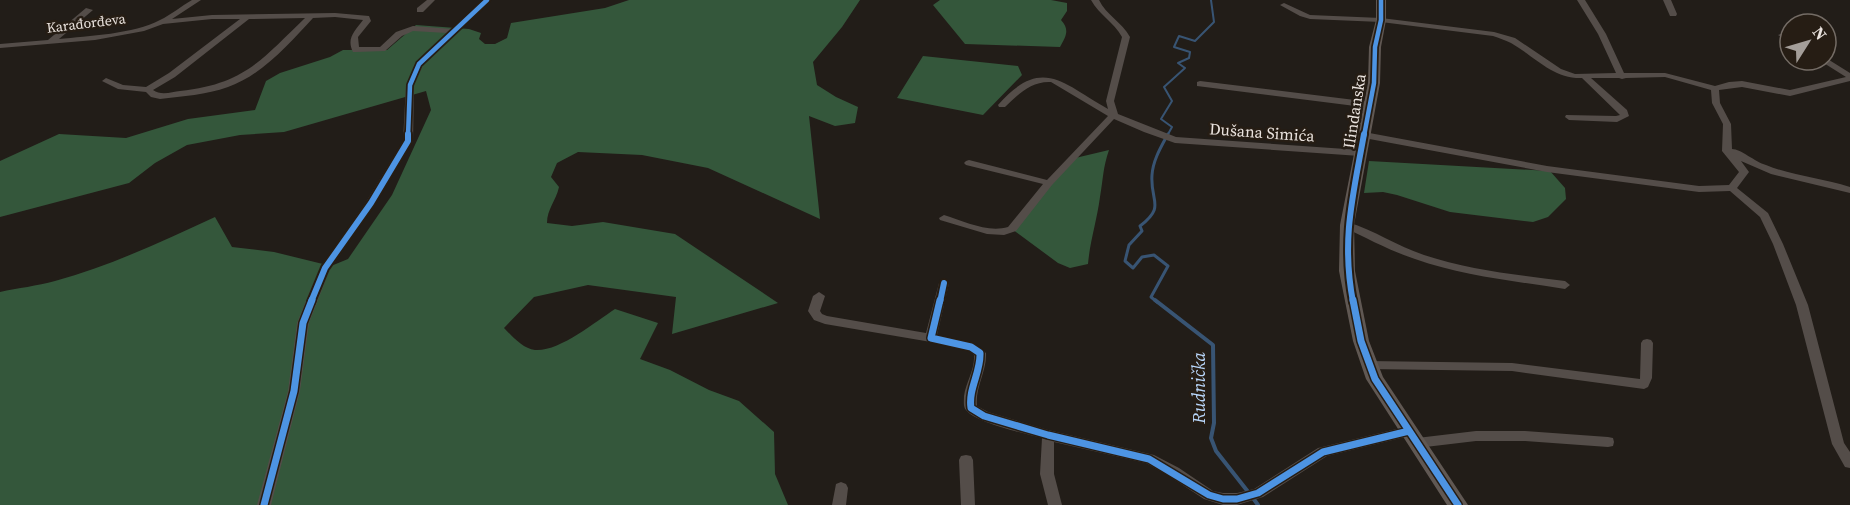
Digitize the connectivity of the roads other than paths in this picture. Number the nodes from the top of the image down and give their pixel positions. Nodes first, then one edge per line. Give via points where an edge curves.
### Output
1 (197, 0) edge
2 (431, 0) edge
3 (487, 0) edge
4 (1095, 0) edge
5 (1381, 0) edge
6 (1581, 0) edge
7 (1667, 0) edge
8 (1284, 4) dead end
9 (89, 10) dead end
10 (420, 10) dead end
11 (1673, 14) dead end
12 (310, 17) junction
13 (246, 18) junction
14 (1381, 20) junction
15 (162, 22) junction
16 (451, 31) junction
17 (49, 43) junction
18 (0, 46) edge
19 (1585, 77) junction
20 (1622, 77) junction
21 (1850, 77) edge
22 (106, 81) dead end
23 (1200, 84) dead end
24 (1715, 89) junction
25 (148, 90) junction
26 (1002, 105) dead end
27 (1371, 105) junction
28 (1114, 114) junction
29 (1569, 117) dead end
30 (1364, 135) junction
31 (1727, 145) junction
32 (1360, 153) junction
33 (969, 163) dead end
34 (1049, 183) junction
35 (1732, 188) junction
36 (1850, 190) edge
37 (944, 219) dead end
38 (1347, 225) junction
39 (944, 283) dead end
40 (1565, 285) dead end
41 (819, 296) dead end
42 (931, 339) junction
43 (1647, 343) dead end
44 (1368, 365) junction
45 (1048, 435) junction
46 (1413, 437) junction
47 (1608, 442) dead end
48 (966, 460) dead end
49 (1850, 463) edge
50 (841, 488) dead end
51 (264, 505) edge
52 (839, 505) edge
53 (968, 505) edge
54 (1055, 505) edge
55 (1458, 505) edge

1 - 15 street
2 - 10 street
3 - 16 street
4 - 28 street via 1098,9 1119,25 1126,36 1110,101
5 - 14 street, Ilindanska
6 - 20 street
7 - 11 street
8 - 14 street via 1310,17
9 - 17 street
12 - 13 street, Karađorđeva
12 - 16 street, Karađorđeva via 366,18 354,37 356,50 382,49 396,34 409,28
12 - 25 street via 267,58 233,82 160,96
13 - 15 street, Karađorđeva
13 - 25 street
14 - 19 street via 1501,36 1558,70
14 - 27 street, Ilindanska
15 - 17 street, Karađorđeva via 95,39
16 - 51 street via 419,64 410,85 408,141 315,291 303,324 294,391
17 - 18 street, Karađorđeva
19 - 20 street
19 - 29 street via 1625,116
20 - 24 street via 1672,76
21 - 24 street via 1790,93 1742,84
22 - 25 street
23 - 27 street
24 - 31 street via 1716,103 1727,124
26 - 28 street, Dušana Simića via 1018,89 1045,79 1059,81
27 - 30 street, Ilindanska
28 - 32 street, Dušana Simića via 1175,140
28 - 34 street
30 - 32 street, Ilindanska
30 - 35 street via 1606,178 1699,189
31 - 35 street via 1727,151 1744,172
31 - 36 street via 1763,168
32 - 38 street, Ilindanska
33 - 34 street
34 - 37 street via 1012,229 1005,232
35 - 49 street via 1764,215 1778,244 1802,305 1838,444
38 - 40 street via 1426,260
38 - 44 street, Ilindanska via 1348,279
39 - 42 street
41 - 42 street via 814,311 825,320
42 - 45 street via 980,352 981,362 969,400 971,408 984,416
43 - 44 street via 1644,384 1512,367
44 - 46 street, Ilindanska
45 - 46 street via 1149,459 1222,500 1258,493 1323,452
45 - 54 street via 1047,474
46 - 47 street via 1525,436
46 - 55 street, Ilindanska
48 - 53 street
50 - 52 street

